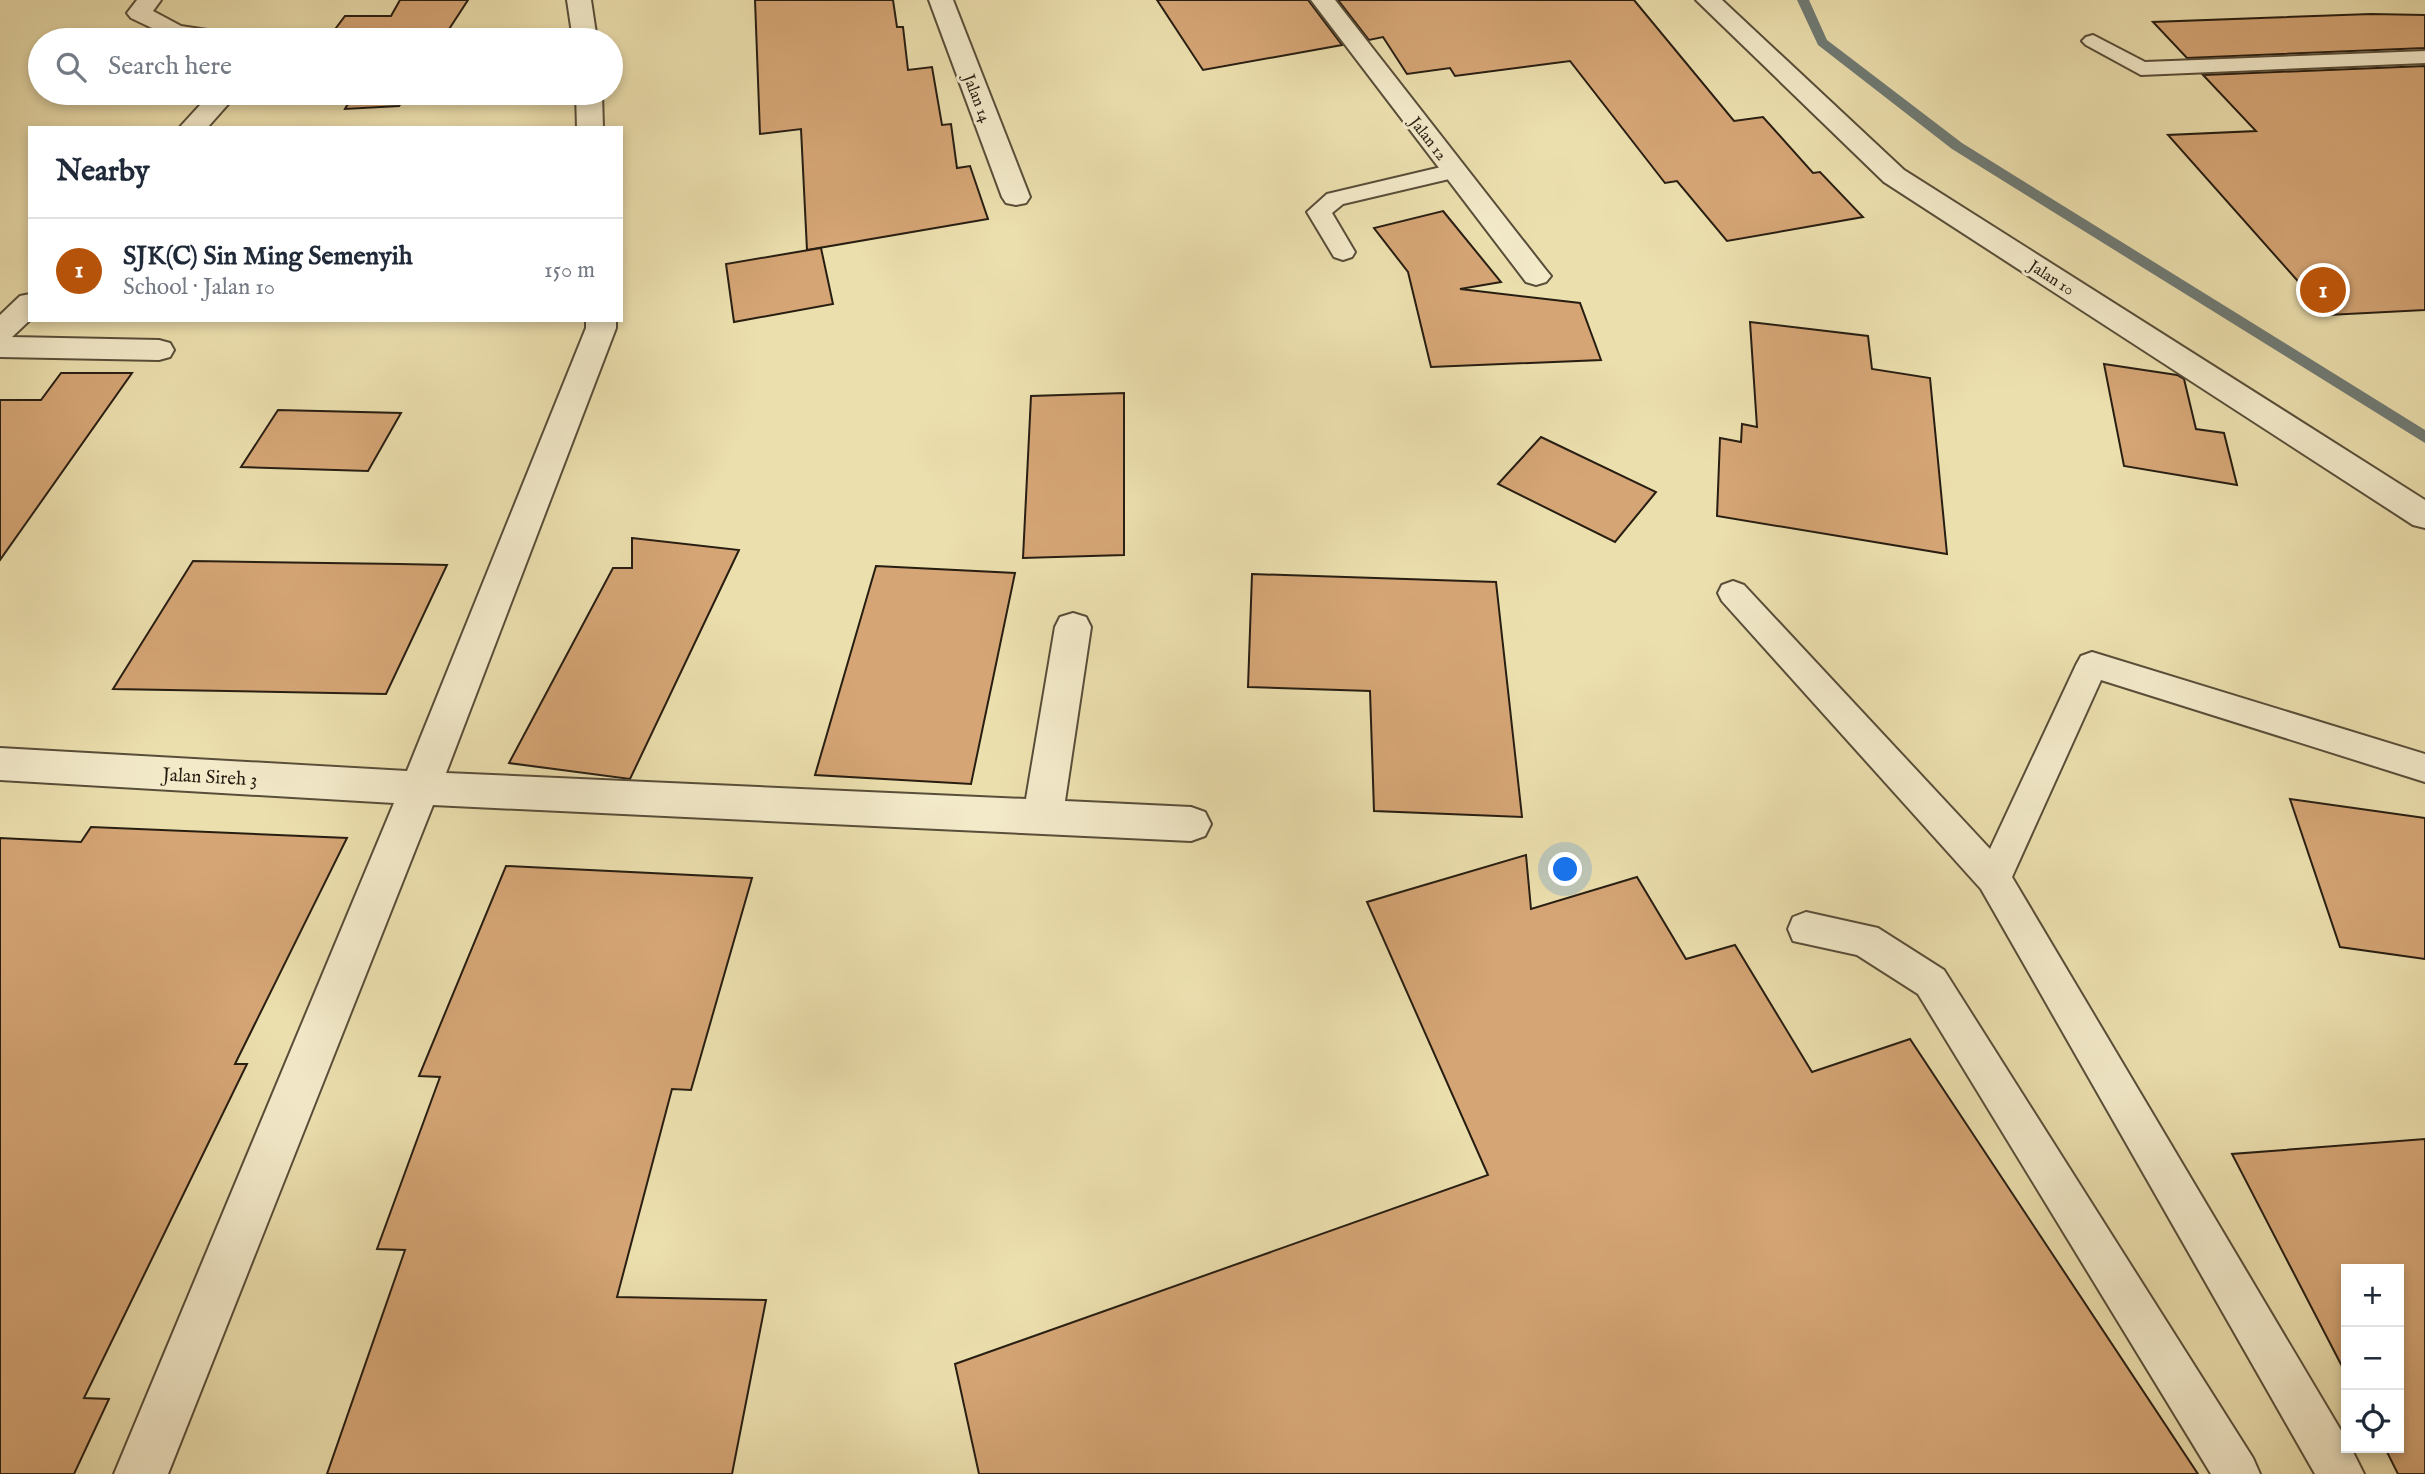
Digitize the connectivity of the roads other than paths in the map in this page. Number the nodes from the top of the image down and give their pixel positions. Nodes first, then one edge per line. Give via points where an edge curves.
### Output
1 (149, 0) edge
2 (579, 0) edge
3 (941, 0) edge
4 (1323, 0) edge
5 (1708, 0) edge
6 (167, 28) edge
7 (583, 28) edge
8 (2093, 41) dead end
9 (2425, 57) edge
10 (214, 105) edge
11 (589, 105) edge
12 (194, 126) edge
13 (590, 126) edge
14 (1454, 171) junction
15 (1016, 197) dead end
16 (1343, 252) dead end
17 (1536, 276) dead end
18 (28, 305) edge
19 (601, 322) edge
20 (0, 332) edge
21 (0, 346) edge
22 (159, 350) dead end
23 (2425, 516) edge
24 (1734, 593) dead end
25 (1073, 627) dead end
26 (0, 764) edge
27 (2425, 768) edge
28 (420, 788) junction
29 (1043, 817) junction
30 (1191, 824) dead end
31 (1994, 878) junction
32 (1806, 929) dead end
33 (141, 1474) edge
34 (2237, 1474) edge
35 (2341, 1474) edge

1 - 6 street via 139,13
2 - 7 street
3 - 15 street, Jalan 14
4 - 14 street, Jalan 12
5 - 23 street, Jalan 10 via 1894,176
8 - 9 lane via 2141,69
10 - 12 street
11 - 13 street
14 - 16 lane via 1335,199 1319,212
14 - 17 street, Jalan 12
18 - 20 street
19 - 28 street
21 - 22 street
24 - 31 lane
25 - 29 street
26 - 28 street, Jalan Sireh 3
27 - 31 lane via 2092,665
28 - 29 street, Jalan Sireh 3
28 - 33 street
29 - 30 street, Jalan Sireh 3
31 - 35 lane
32 - 34 lane via 1865,940 1931,982

